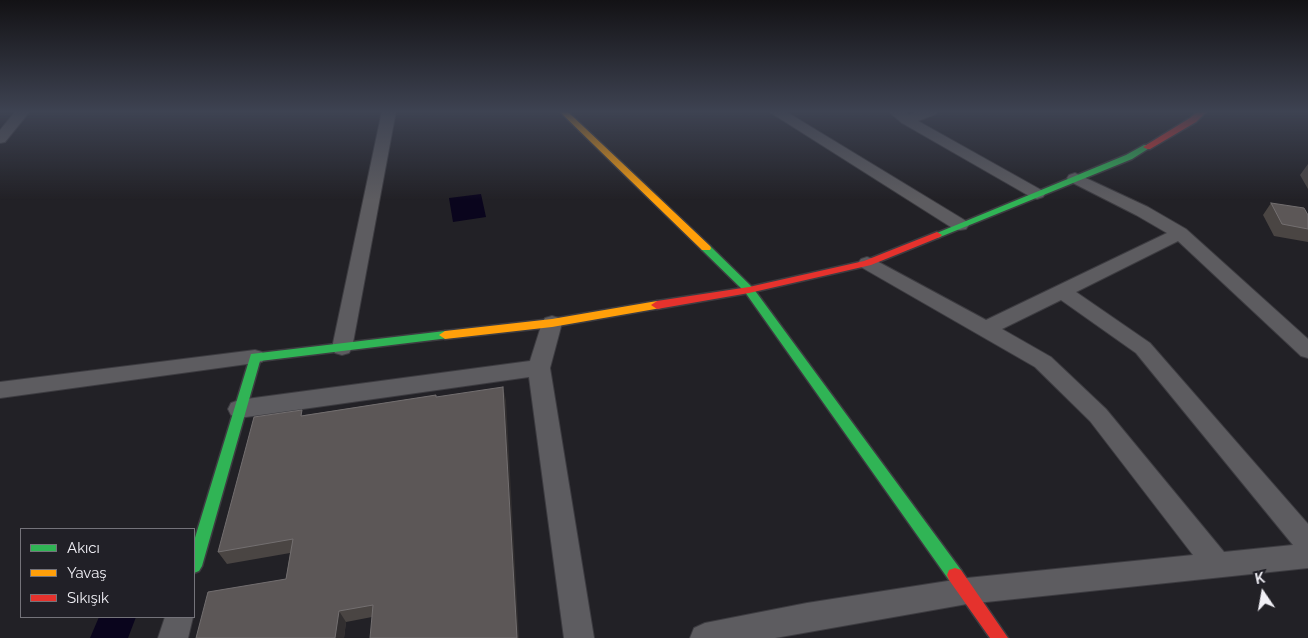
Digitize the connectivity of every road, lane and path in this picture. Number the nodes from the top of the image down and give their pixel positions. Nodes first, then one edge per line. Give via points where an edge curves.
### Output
1 (383, 141) edge
2 (594, 141) edge
3 (823, 141) edge
4 (943, 141) edge
5 (1157, 141) edge
6 (1075, 178) junction
7 (1037, 194) junction
8 (960, 225) junction
9 (1180, 233) junction
10 (867, 264) junction
11 (749, 290) junction
12 (1061, 291) junction
13 (552, 324) junction
14 (986, 328) junction
15 (342, 348) junction
16 (1308, 351) edge
17 (255, 358) junction
18 (539, 368) junction
19 (0, 390) edge
20 (239, 409) junction
21 (1308, 543) edge
22 (1308, 556) edge
23 (195, 563) edge
24 (1218, 566) junction
25 (967, 592) junction
26 (179, 618) edge
27 (173, 638) edge
28 (579, 638) edge
29 (705, 638) edge
30 (1000, 638) edge

1 - 15 street
2 - 11 street
3 - 8 street
4 - 7 street
5 - 6 street via 1129,157
6 - 7 street
6 - 9 street via 1142,210
7 - 8 street
8 - 10 street
9 - 12 street
9 - 16 street
10 - 11 street
10 - 14 street
11 - 13 street
11 - 25 street
12 - 14 street
12 - 21 street via 1143,348
13 - 15 street
13 - 18 street
14 - 24 street via 1043,362 1098,415
15 - 17 street
17 - 19 street
17 - 20 street
18 - 20 street
18 - 28 street
20 - 23 street
22 - 24 street
24 - 25 street
25 - 29 street via 807,617
25 - 30 street
26 - 27 street

